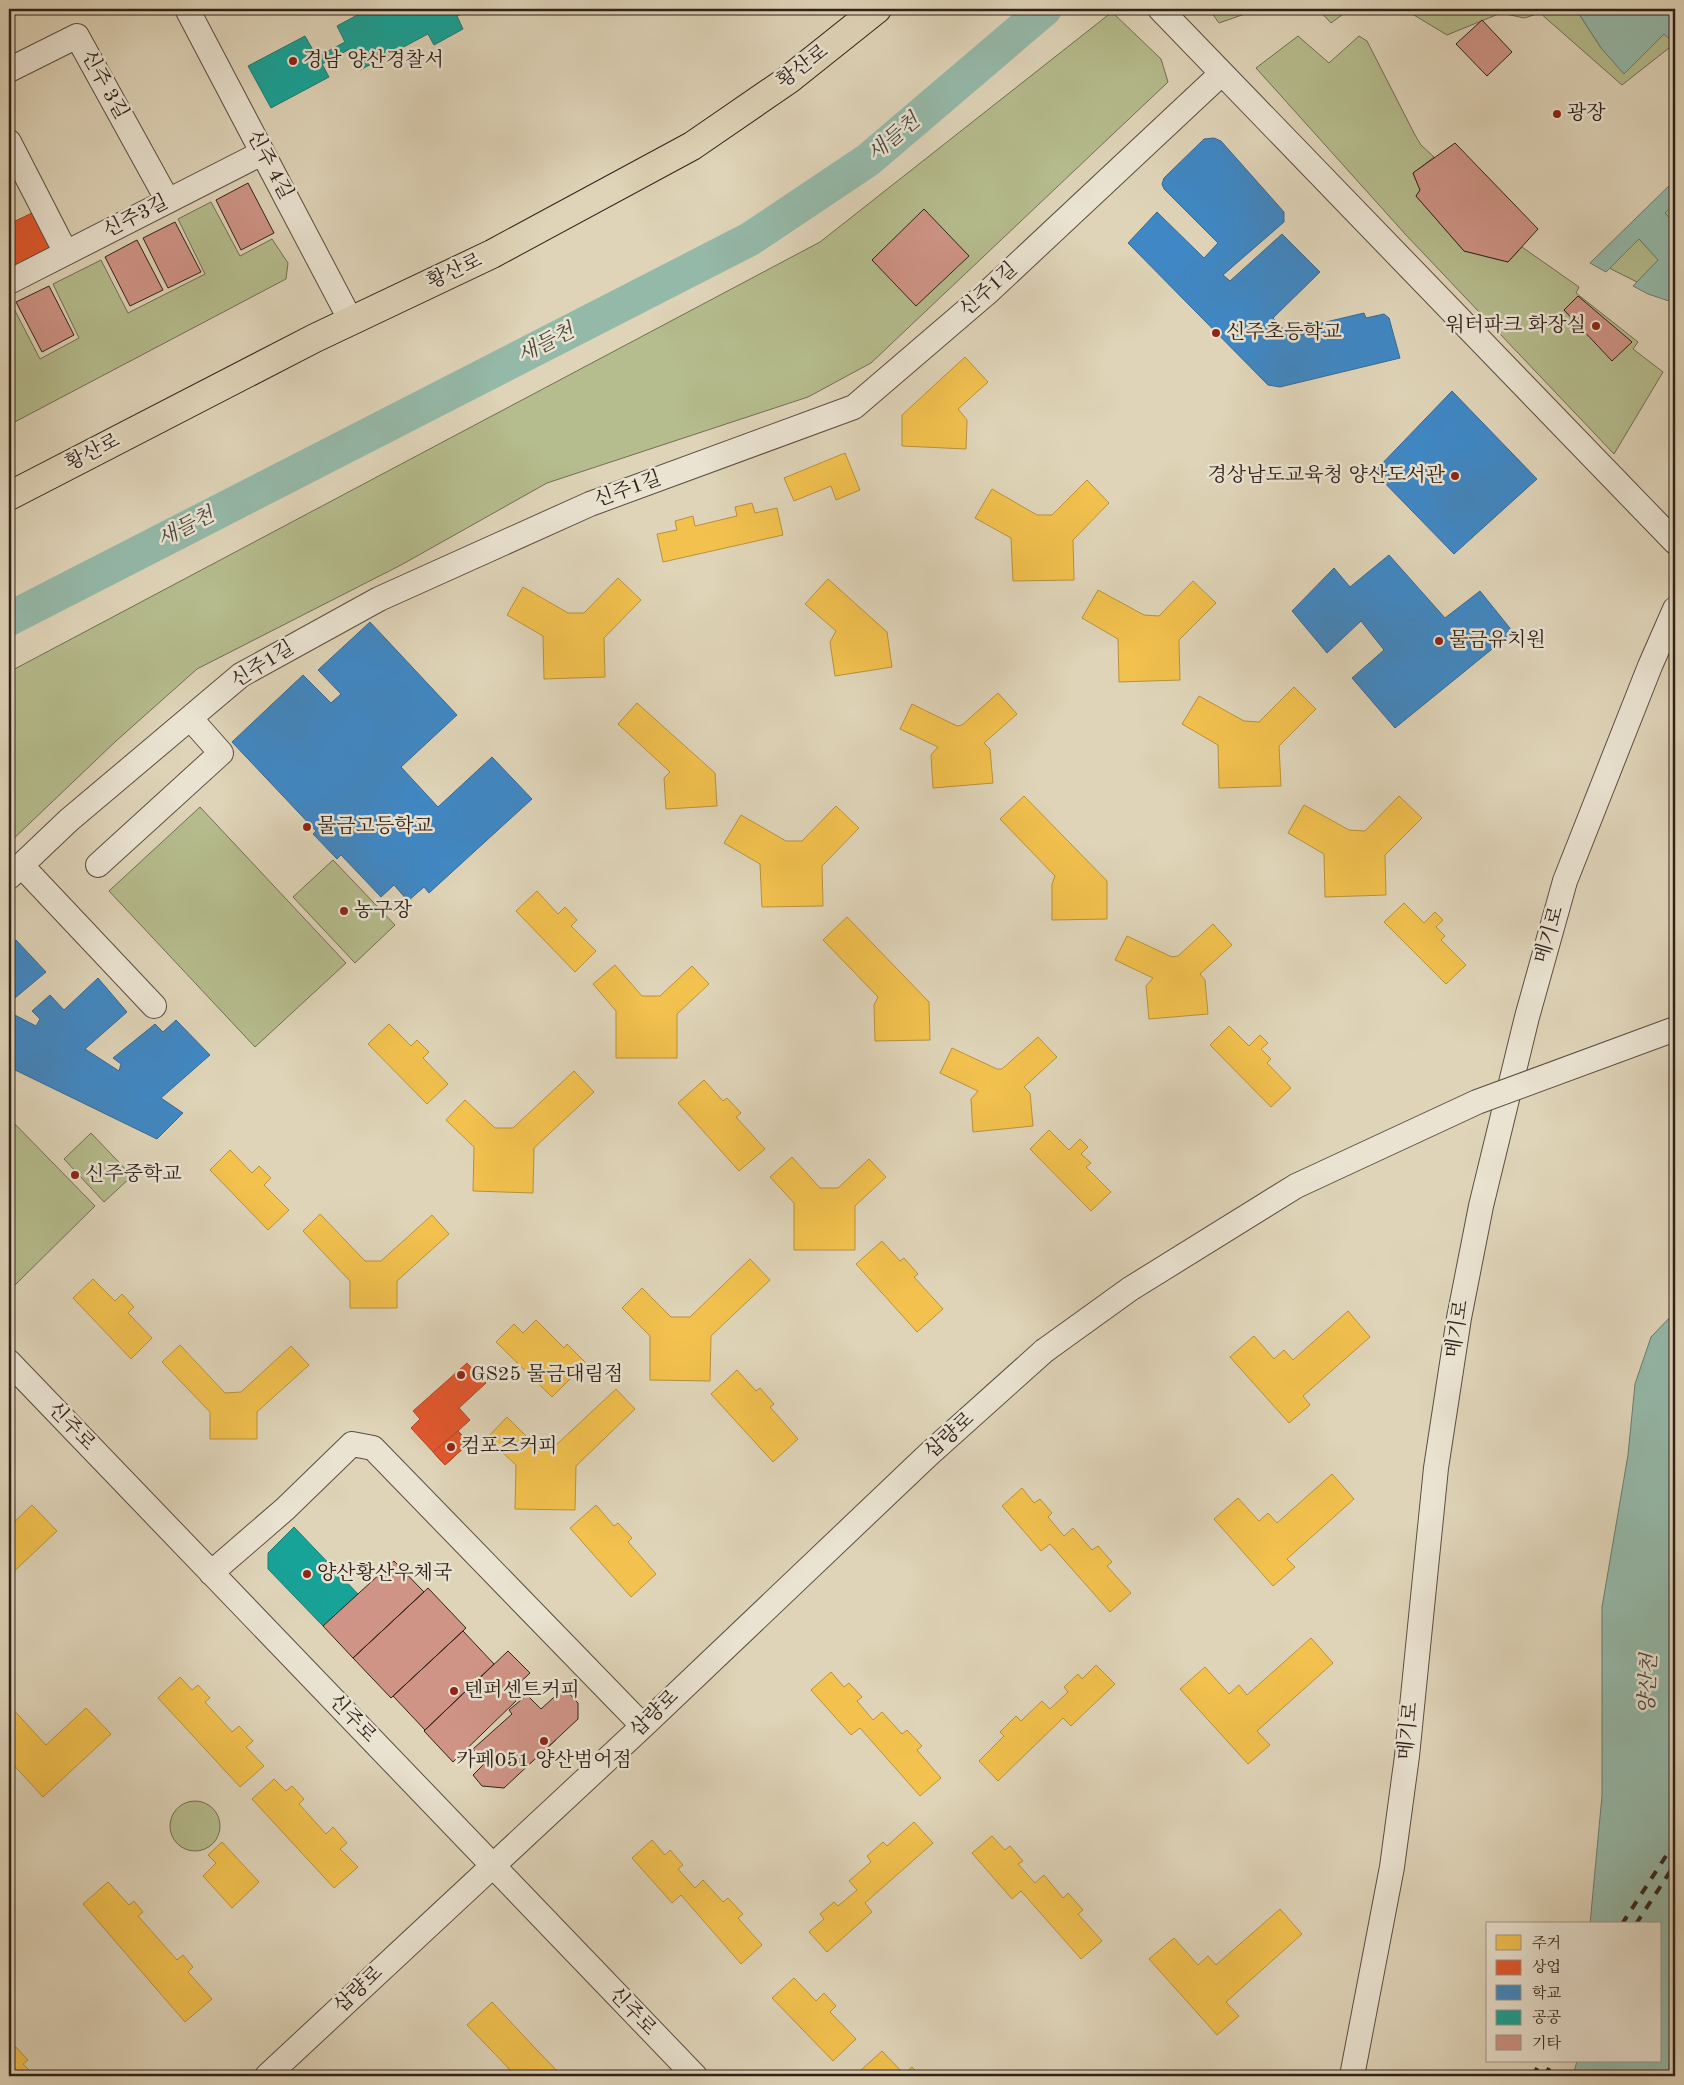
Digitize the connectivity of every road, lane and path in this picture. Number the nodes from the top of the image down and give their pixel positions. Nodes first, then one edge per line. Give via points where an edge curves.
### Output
1 (187, 9) edge
2 (877, 9) edge
3 (1160, 9) edge
4 (9, 70) edge
5 (1221, 74) junction
6 (9, 142) edge
7 (262, 153) junction
8 (168, 201) junction
9 (66, 253) junction
10 (9, 282) edge
11 (351, 321) junction
12 (9, 496) edge
13 (1675, 542) edge
14 (1675, 609) edge
15 (190, 718) junction
16 (98, 865) dead end
17 (15, 871) edge
18 (154, 1006) dead end
19 (1675, 1029) edge
20 (9, 1362) edge
21 (211, 1573) junction
22 (643, 1726) junction
23 (492, 1866) junction
24 (267, 2076) edge
25 (695, 2076) edge
26 (1352, 2076) edge

1 - 7 street, 신주 4길
2 - 11 main road, 황산로 via 788,80 692,146 492,254
3 - 5 street
4 - 8 street, 신주 3길 via 77,36
5 - 13 street
5 - 15 street, 신주1길 via 988,293 854,407 590,504 379,598 241,675
6 - 9 street
7 - 8 street, 신주3길
7 - 11 street, 신주 4길
8 - 9 street, 신주3길
9 - 10 street, 신주3길
11 - 12 main road, 황산로
14 - 26 street, 메기로 via 1565,881 1480,1206 1436,1468 1407,1756 1392,1867
15 - 16 street via 221,753
15 - 17 street, 신주1길 via 69,820
17 - 18 street
19 - 22 street, 삽량로, bridge via 1477,1102 1296,1186 1130,1289 1044,1351 928,1455
20 - 21 street, 신주로
21 - 22 street via 285,1509 352,1444 373,1448
21 - 23 street, 신주로
22 - 23 street, 삽량로
23 - 24 street, 삽량로
23 - 25 street, 신주로

